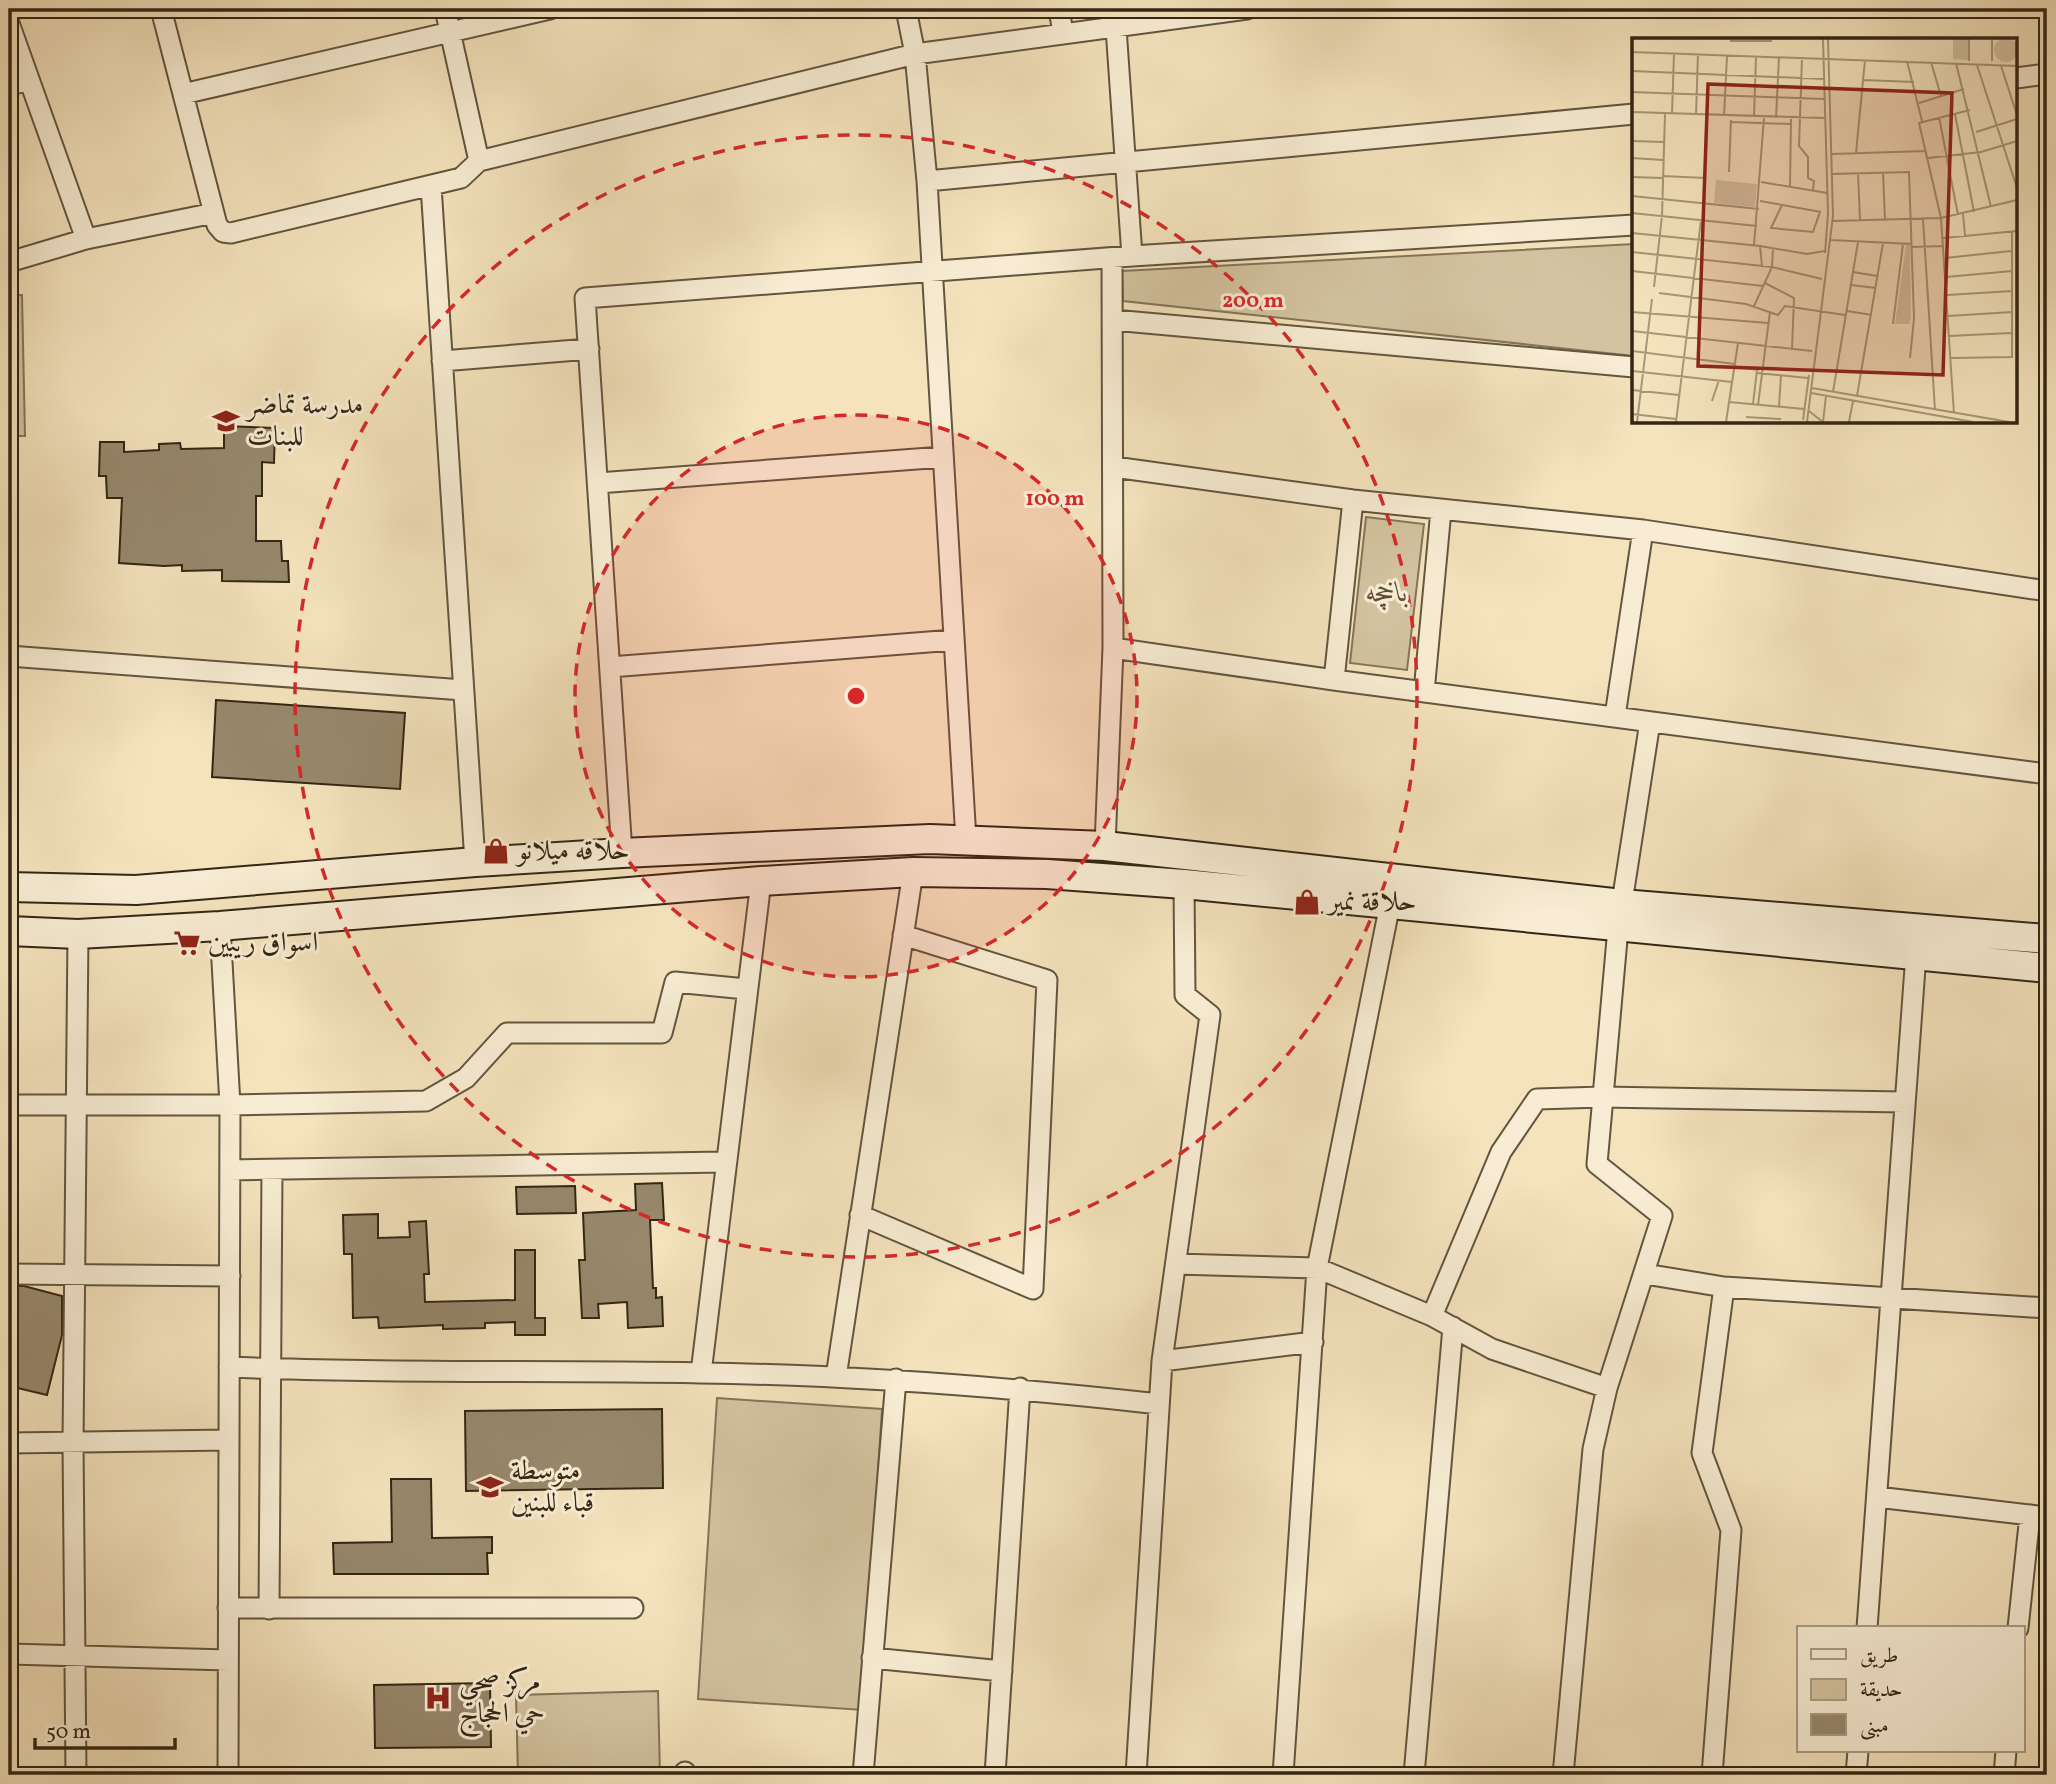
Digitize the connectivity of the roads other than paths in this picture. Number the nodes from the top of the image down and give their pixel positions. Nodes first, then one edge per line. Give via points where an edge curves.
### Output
1 (162, 9) edge
2 (445, 9) edge
3 (550, 9) edge
4 (906, 9) edge
5 (1059, 9) edge
6 (1247, 9) edge
7 (1204, 11) edge
8 (9, 23) edge
9 (1116, 27) junction
10 (450, 32) junction
11 (1062, 33) junction
12 (915, 54) junction
13 (2047, 75) edge
14 (2018, 78) edge
15 (29, 79) junction
16 (9, 86) edge
17 (183, 94) junction
18 (1632, 114) edge
19 (479, 161) junction
20 (1127, 163) junction
21 (927, 181) junction
22 (431, 186) junction
23 (214, 213) junction
24 (1632, 225) edge
25 (86, 239) junction
26 (1122, 257) junction
27 (9, 262) edge
28 (932, 272) junction
29 (1113, 320) junction
30 (589, 349) junction
31 (442, 361) junction
32 (1632, 367) edge
33 (943, 457) junction
34 (1114, 467) junction
35 (597, 483) junction
36 (1353, 500) junction
37 (1441, 510) junction
38 (1643, 530) junction
39 (2047, 591) edge
40 (954, 640) junction
41 (1113, 648) junction
42 (9, 656) edge
43 (610, 667) junction
44 (1334, 680) junction
45 (463, 690) junction
46 (1423, 692) junction
47 (1615, 716) junction
48 (1650, 722) junction
49 (2047, 774) edge
50 (966, 840) junction
51 (1105, 846) junction
52 (622, 853) junction
53 (475, 862) junction
54 (913, 872) junction
55 (761, 881) junction
56 (1184, 884) junction
57 (9, 887) edge
58 (1390, 904) junction
59 (1620, 916) junction
60 (220, 926) junction
61 (9, 931) edge
62 (78, 934) junction
63 (903, 935) junction
64 (2047, 939) edge
65 (1916, 954) junction
66 (2047, 968) edge
67 (746, 989) junction
68 (1602, 1097) junction
69 (1905, 1102) junction
70 (9, 1105) edge
71 (77, 1105) junction
72 (230, 1105) junction
73 (725, 1162) junction
74 (230, 1170) junction
75 (272, 1170) junction
76 (860, 1215) junction
77 (1176, 1264) junction
78 (1317, 1268) junction
79 (9, 1274) edge
80 (1645, 1274) junction
81 (76, 1275) junction
82 (230, 1276) junction
83 (1724, 1287) junction
84 (1891, 1296) junction
85 (2047, 1308) edge
86 (1432, 1316) junction
87 (1453, 1327) junction
88 (1314, 1342) junction
89 (1163, 1361) junction
90 (229, 1367) junction
91 (271, 1368) junction
92 (702, 1373) junction
93 (836, 1377) junction
94 (896, 1379) junction
95 (1020, 1388) junction
96 (1607, 1388) junction
97 (1159, 1404) junction
98 (229, 1440) junction
99 (9, 1443) edge
100 (73, 1443) junction
101 (1877, 1497) junction
102 (2039, 1516) edge
103 (228, 1608) junction
104 (633, 1608) dead end
105 (269, 1609) junction
106 (1867, 1626) edge
107 (2018, 1626) edge
108 (9, 1654) edge
109 (74, 1656) junction
110 (872, 1658) junction
111 (228, 1660) junction
112 (1002, 1671) junction
113 (1858, 1752) edge
114 (2006, 1752) edge
115 (76, 1775) edge
116 (228, 1775) edge
117 (863, 1775) edge
118 (995, 1775) edge
119 (1136, 1775) edge
120 (1283, 1775) edge
121 (1414, 1775) edge
122 (1563, 1775) edge
123 (1712, 1775) edge
124 (1856, 1775) edge
125 (2004, 1775) edge

1 - 17 street
2 - 10 street
3 - 10 street
4 - 12 street
5 - 11 street
6 - 7 street
7 - 9 street
8 - 15 street
9 - 11 street
9 - 20 street
10 - 17 street
10 - 19 street
11 - 12 street
12 - 19 street
12 - 21 street
13 - 14 street
15 - 16 street
15 - 25 street
17 - 23 street
18 - 20 street
19 - 22 street via 461,178
20 - 21 street
20 - 26 street
21 - 28 street
22 - 23 street via 232,233 223,232
22 - 31 street
23 - 25 street
24 - 26 street
25 - 27 street
26 - 28 street
26 - 29 street
28 - 30 street via 585,298
28 - 33 street
29 - 32 street
29 - 34 street
30 - 31 street
30 - 35 street
31 - 45 street
33 - 35 street
33 - 40 street
34 - 36 street
34 - 41 street
35 - 43 street
36 - 37 street
36 - 44 street
37 - 38 street
37 - 46 street
38 - 39 street
38 - 47 street
40 - 43 street
40 - 50 street
41 - 44 street
41 - 51 street
42 - 45 street
43 - 52 street
44 - 46 street
45 - 53 street
46 - 47 street
47 - 48 street
48 - 49 street
48 - 59 street
50 - 51 main road
50 - 52 main road
51 - 59 main road
52 - 53 main road
53 - 57 main road via 136,890
54 - 55 main road
54 - 56 main road via 1047,874
54 - 63 street
55 - 60 main road
55 - 67 street
56 - 58 main road
56 - 77 street via 1185,995 1210,1015
58 - 59 main road
58 - 78 street
59 - 64 main road
59 - 65 main road
59 - 68 street
60 - 62 main road
60 - 72 street
61 - 62 main road
62 - 71 street
63 - 76 street
63 - 76 street via 1047,980 1033,1289
65 - 66 main road
65 - 69 street
67 - 72 street via 675,982 662,1033 507,1033 466,1078 426,1101
67 - 73 street
68 - 69 street
68 - 80 street via 1597,1164 1662,1216
68 - 86 street via 1537,1099 1501,1152
69 - 84 street
70 - 71 street
71 - 72 street
71 - 81 street
72 - 74 street
73 - 75 street
73 - 92 street
74 - 75 street
74 - 82 street
75 - 91 street
76 - 93 street
77 - 78 street
77 - 89 street
78 - 86 street
78 - 88 street
79 - 81 street
80 - 83 street
80 - 96 street
81 - 82 street
81 - 100 street
82 - 90 street
83 - 84 street
83 - 123 street via 1702,1453 1731,1530
84 - 85 street
84 - 101 street
86 - 87 street
87 - 96 street via 1492,1349
87 - 121 street
88 - 89 street
88 - 120 street
89 - 97 street
90 - 91 street
90 - 98 street
91 - 92 street
91 - 105 street
92 - 93 street
93 - 94 street
94 - 95 street
94 - 110 street
95 - 97 street
95 - 112 street
96 - 122 street via 1593,1449
97 - 119 street
98 - 100 street
98 - 103 street
99 - 100 street
100 - 109 street
101 - 102 street
101 - 106 street
102 - 107 street
103 - 105 street
103 - 111 street
104 - 105 street
108 - 109 street
109 - 111 street
109 - 115 street
110 - 112 street
110 - 117 street
111 - 116 street
112 - 118 street
113 - 124 street
114 - 125 street

